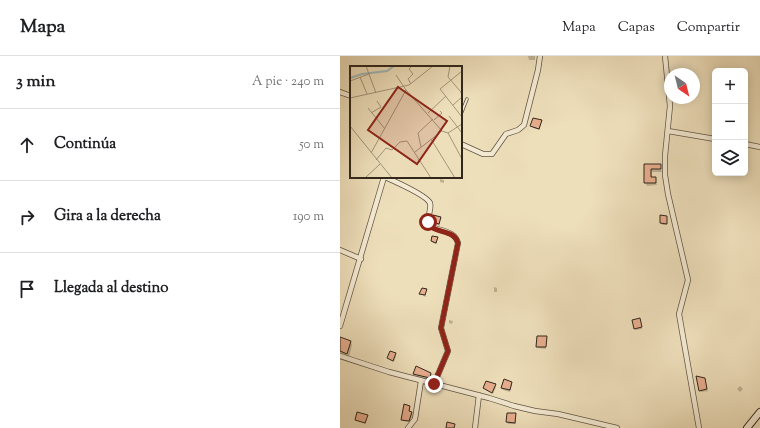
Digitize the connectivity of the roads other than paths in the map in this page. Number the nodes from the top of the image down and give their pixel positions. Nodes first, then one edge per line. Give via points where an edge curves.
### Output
1 (540, 56) edge
2 (665, 56) edge
3 (340, 92) edge
4 (350, 96) edge
5 (467, 99) dead end
6 (462, 112) edge
7 (668, 132) junction
8 (712, 139) edge
9 (462, 144) edge
10 (748, 145) edge
11 (760, 147) edge
12 (385, 178) edge
13 (387, 178) edge
14 (340, 250) edge
15 (361, 259) junction
16 (340, 326) edge
17 (340, 356) edge
18 (421, 381) junction
19 (434, 384) junction
20 (479, 395) junction
21 (760, 412) edge
22 (408, 428) edge
23 (475, 428) edge
24 (617, 428) edge
25 (699, 428) edge
26 (747, 428) edge

1 - 9 street via 524,125 506,134 492,154 483,154
2 - 7 street via 670,106
3 - 4 street
5 - 6 lane
7 - 8 street
7 - 25 street via 664,156 667,188 688,280 680,305 679,319
10 - 11 street
12 - 15 street
13 - 19 street via 426,198 430,206 429,225 452,234 458,243 441,328 448,351
14 - 15 street
15 - 16 street
17 - 18 street
18 - 19 street
18 - 22 street via 415,418
19 - 20 street
20 - 23 street
20 - 24 street via 535,411
21 - 26 main road

